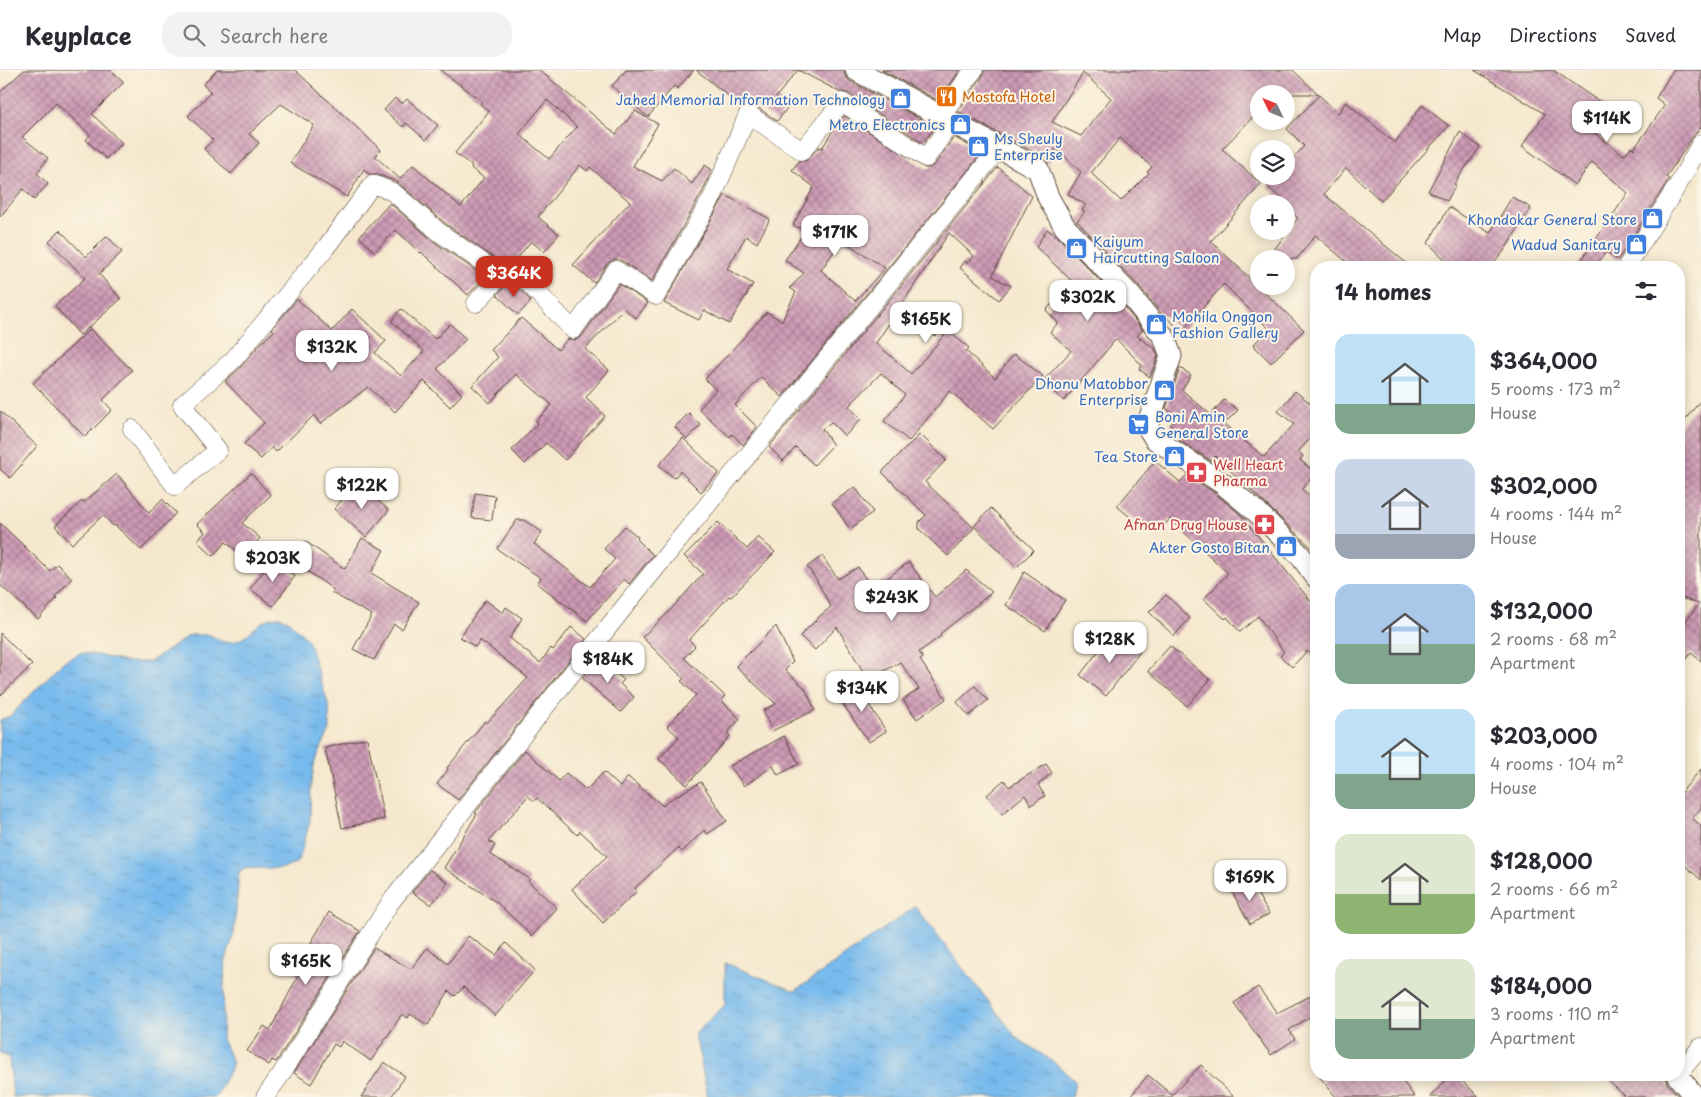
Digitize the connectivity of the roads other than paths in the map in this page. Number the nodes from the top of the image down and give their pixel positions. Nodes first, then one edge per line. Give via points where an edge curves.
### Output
1 (856, 70) edge
2 (974, 70) edge
3 (947, 119) junction
4 (1701, 143) edge
5 (1000, 147) junction
6 (1630, 261) edge
7 (500, 277) junction
8 (476, 303) dead end
9 (132, 430) dead end
10 (1310, 569) edge
11 (1701, 1047) edge
12 (1685, 1066) edge
13 (1683, 1081) edge
14 (264, 1097) edge
15 (1695, 1097) edge

1 - 3 street
2 - 3 street
3 - 5 street
3 - 7 street via 926,158 842,102 802,151 748,114 712,196 656,296 616,270 573,330 516,270
4 - 6 street
5 - 10 street via 1038,169 1048,197 1065,227 1130,295 1164,337 1171,356 1147,426 1156,439 1222,483 1258,514
5 - 14 street via 633,596 390,903
7 - 8 street
7 - 9 street via 439,232 393,192 373,184 324,250 233,360 182,405 218,450 175,486
11 - 12 street
13 - 15 street

